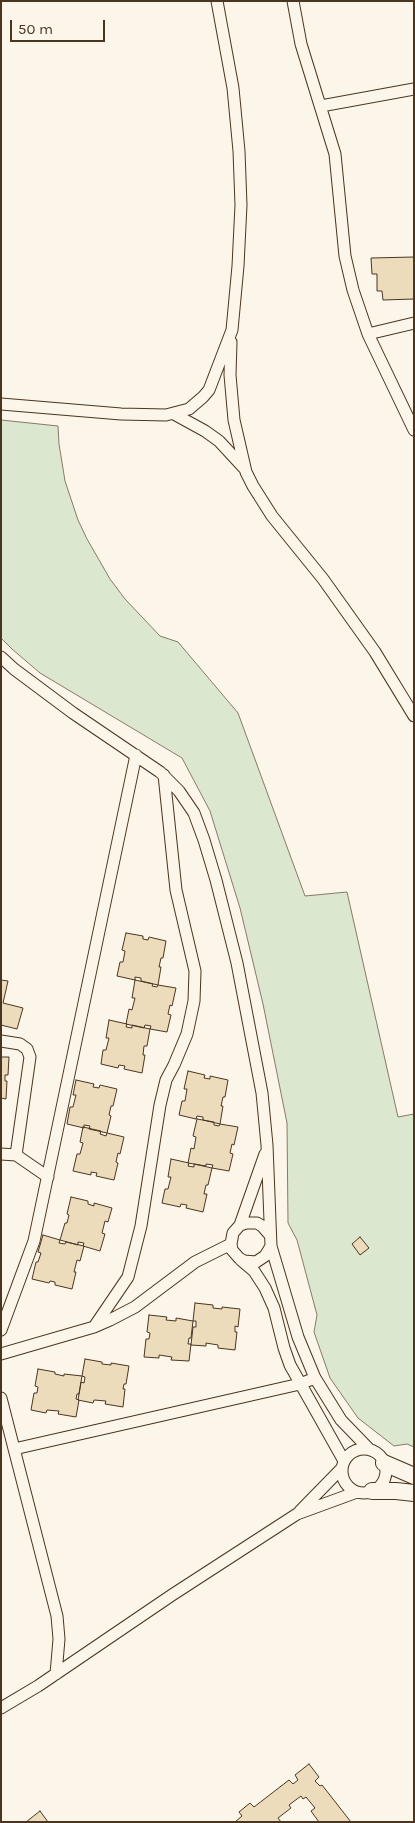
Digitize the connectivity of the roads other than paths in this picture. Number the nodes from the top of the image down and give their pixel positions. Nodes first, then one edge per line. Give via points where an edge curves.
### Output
1 (218, 1) edge
2 (293, 1) edge
3 (414, 89) edge
4 (321, 106) junction
5 (414, 323) edge
6 (232, 330) junction
7 (368, 334) junction
8 (1, 404) edge
9 (174, 414) junction
10 (414, 430) edge
11 (246, 472) junction
12 (1, 657) edge
13 (414, 716) edge
14 (136, 755) junction
15 (164, 775) junction
16 (1, 1041) edge
17 (267, 1145) junction
18 (1, 1154) edge
19 (16, 1155) junction
20 (48, 1178) junction
21 (240, 1225) junction
22 (270, 1240) junction
23 (231, 1244) junction
24 (239, 1258) junction
25 (94, 1327) junction
26 (1, 1330) edge
27 (1, 1354) edge
28 (315, 1378) junction
29 (300, 1384) junction
30 (1, 1398) edge
31 (14, 1449) junction
32 (370, 1450) junction
33 (384, 1463) junction
34 (343, 1465) junction
35 (414, 1476) edge
36 (364, 1492) junction
37 (414, 1493) edge
38 (297, 1514) junction
39 (56, 1674) junction
40 (1, 1708) edge

1 - 6 street via 233,88 241,172 240,238
2 - 4 street via 301,44
3 - 4 street
4 - 7 street via 335,154 344,256
5 - 7 street
6 - 9 street via 209,390 196,404
6 - 11 street via 232,398
7 - 10 street
8 - 9 street via 121,414
9 - 11 street via 219,441
11 - 13 street via 272,516 375,652
12 - 14 street via 73,713
14 - 15 street
14 - 20 street
15 - 17 street via 194,813 216,880 244,997 262,1093
15 - 25 street via 176,890 193,957 194,1001 187,1034 166,1080 160,1105 141,1226 128,1277
16 - 19 street via 24,1046 30,1058
17 - 21 street
17 - 22 street
18 - 19 street
19 - 20 street
20 - 26 street via 34,1241
21 - 22 street via 257,1223 266,1230
21 - 23 street via 233,1233
22 - 24 street via 266,1256 256,1262
22 - 28 street via 298,1337
23 - 24 street
23 - 25 street via 195,1262 135,1306
24 - 29 street via 254,1271 270,1298 284,1348
25 - 27 street
28 - 29 street
28 - 32 street via 341,1420
29 - 31 street
29 - 34 street
30 - 31 street
31 - 39 street via 57,1616
32 - 33 street
32 - 34 street via 355,1451
33 - 35 street
33 - 36 street via 382,1483
34 - 36 street via 342,1476 346,1483
34 - 38 street
36 - 37 street
36 - 38 street
38 - 39 street
39 - 40 street

